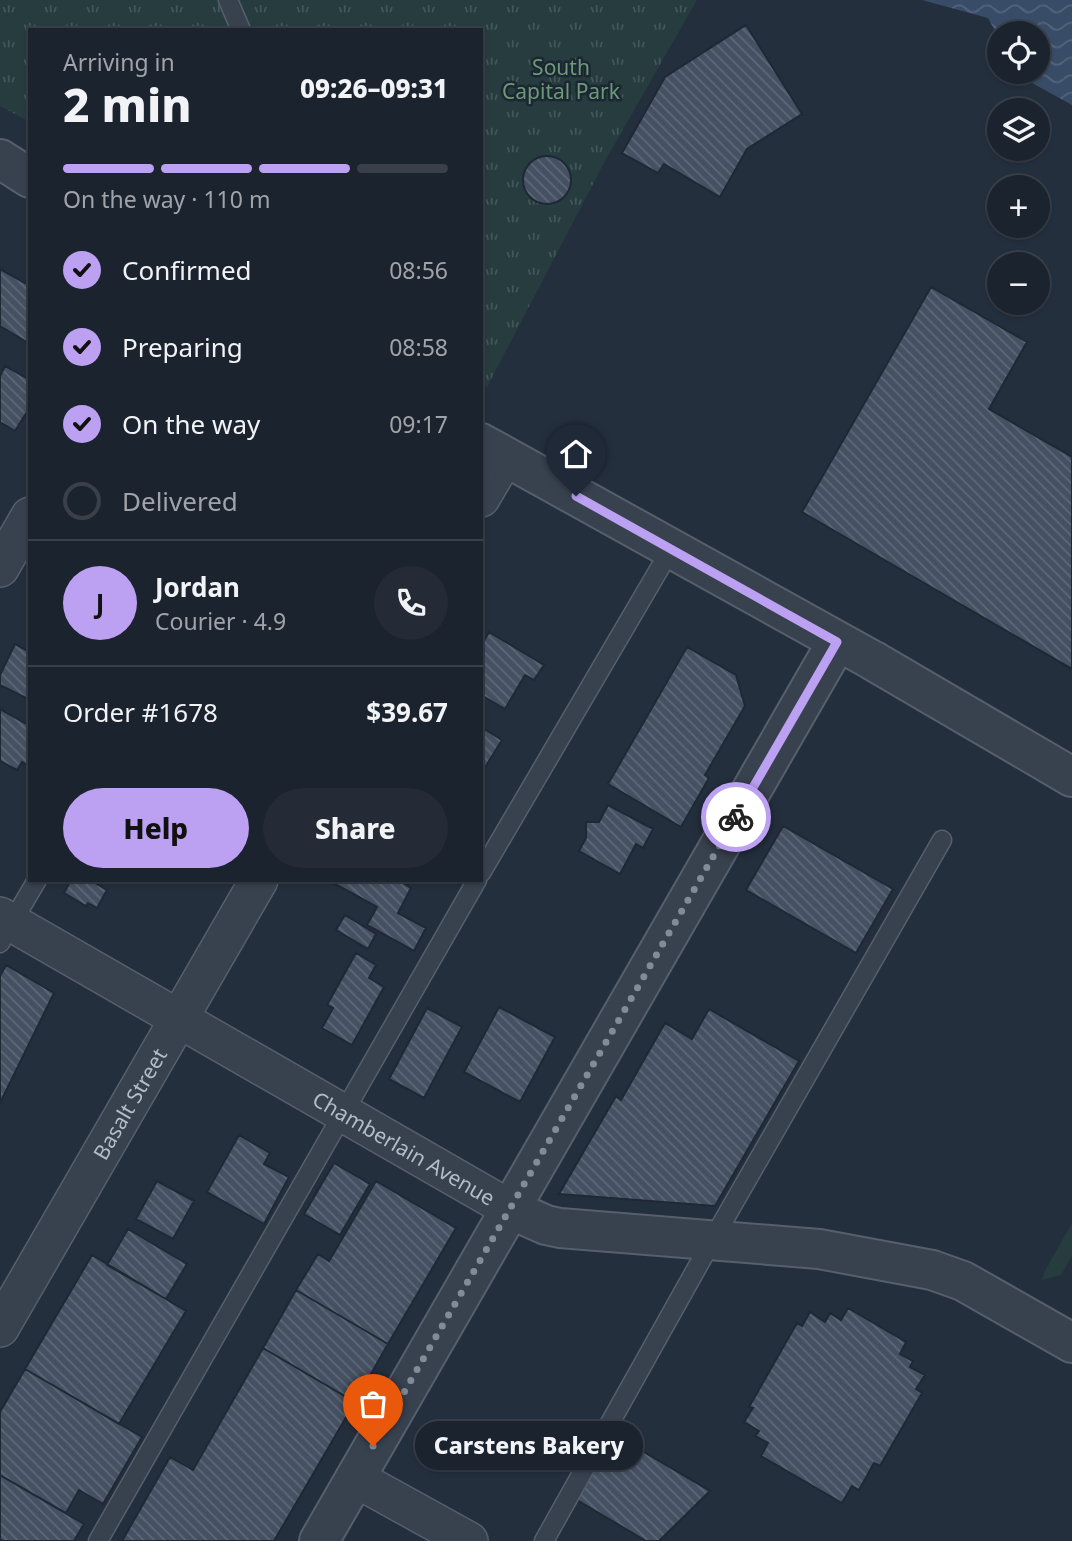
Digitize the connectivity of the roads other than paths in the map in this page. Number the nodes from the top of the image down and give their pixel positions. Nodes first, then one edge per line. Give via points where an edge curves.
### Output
1 (228, 0) edge
2 (240, 28) edge
3 (493, 450) edge
4 (483, 490) edge
5 (28, 519) edge
6 (671, 549) junction
7 (0, 568) edge
8 (837, 642) junction
9 (1072, 777) edge
10 (943, 840) dead end
11 (483, 870) edge
12 (36, 882) edge
13 (258, 882) edge
14 (476, 882) edge
15 (4, 928) edge
16 (178, 1019) junction
17 (342, 1113) junction
18 (510, 1209) junction
19 (713, 1239) junction
20 (0, 1328) edge
21 (1072, 1343) edge
22 (355, 1478) junction
23 (98, 1541) edge
24 (319, 1541) edge
25 (469, 1541) edge
26 (544, 1541) edge

1 - 2 lane
3 - 4 street
3 - 6 street
5 - 7 street
6 - 8 street
6 - 11 lane
8 - 9 street
8 - 18 street
10 - 19 lane
12 - 15 lane
13 - 16 street, Basalt Street
14 - 17 lane
15 - 16 street, Chamberlain Avenue
16 - 17 street, Chamberlain Avenue
16 - 20 street, Basalt Street
17 - 18 street, Chamberlain Avenue
17 - 23 lane
18 - 19 street, Chamberlain Avenue via 559,1228
18 - 22 street
19 - 21 street, Chamberlain Avenue via 819,1248 932,1270 962,1281
19 - 26 lane
22 - 24 street
22 - 25 street

